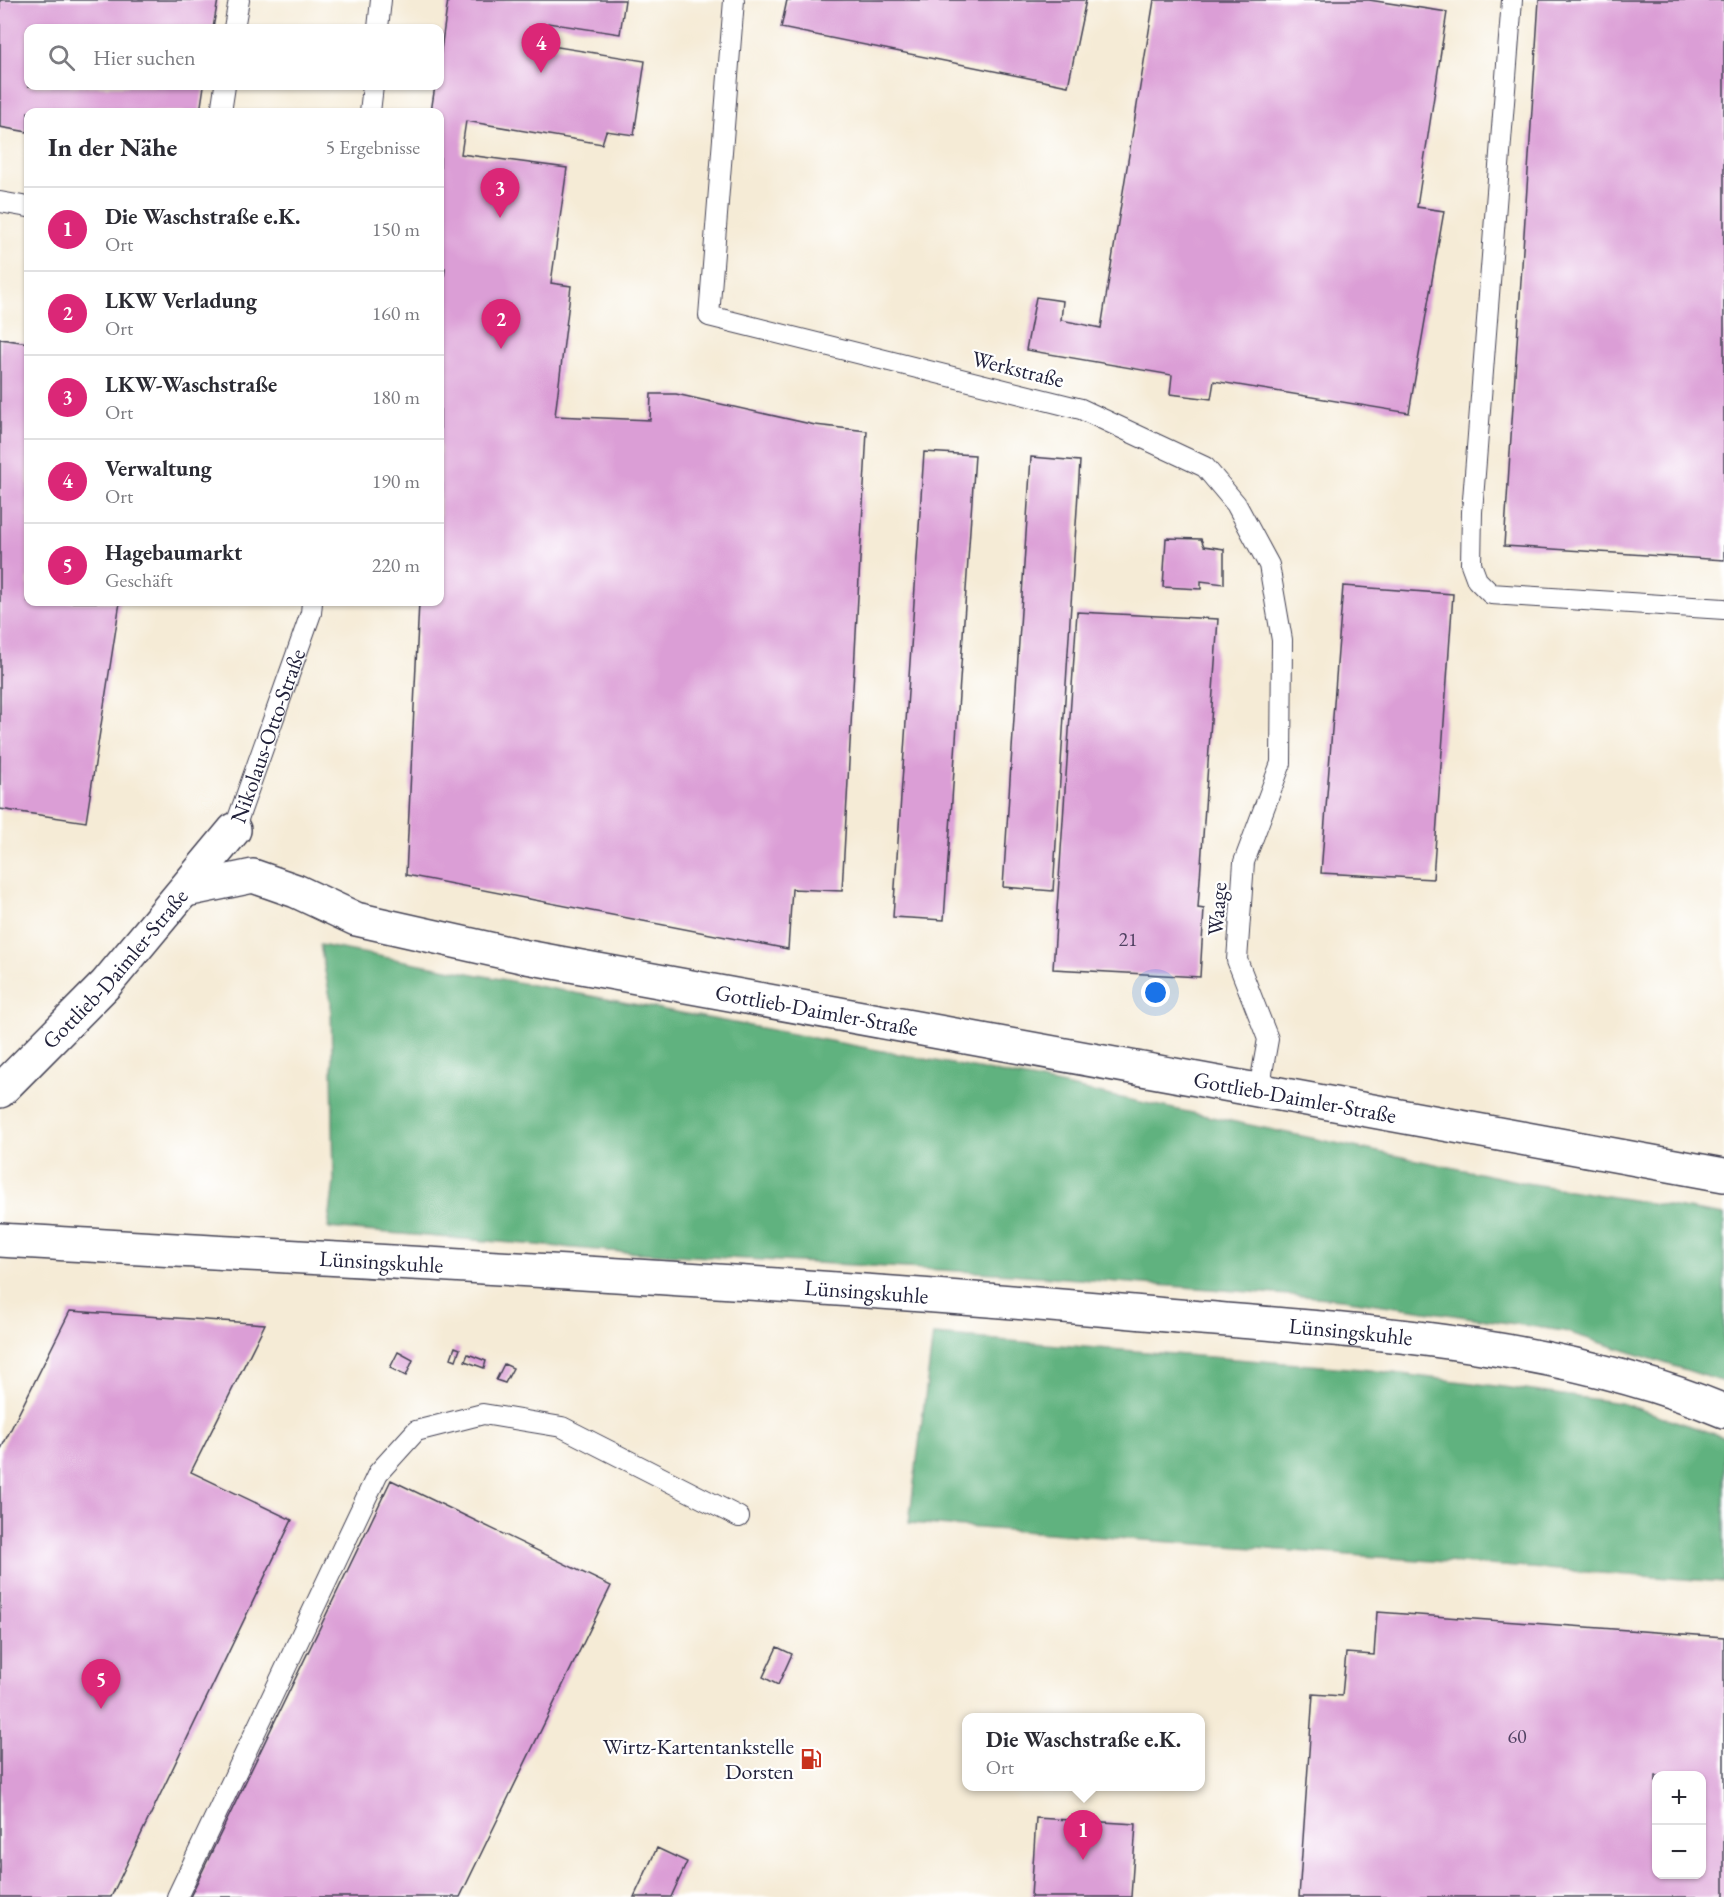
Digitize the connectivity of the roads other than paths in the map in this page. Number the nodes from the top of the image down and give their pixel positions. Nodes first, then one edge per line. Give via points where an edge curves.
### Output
1 (239, 0) edge
2 (381, 0) edge
3 (734, 0) edge
4 (1512, 0) edge
5 (235, 24) edge
6 (378, 24) edge
7 (224, 90) edge
8 (373, 90) edge
9 (221, 108) edge
10 (370, 108) edge
11 (0, 202) edge
12 (24, 206) edge
13 (312, 606) edge
14 (1724, 609) edge
15 (234, 830) joint
16 (1244, 862) joint
17 (186, 890) junction
18 (0, 1090) edge
19 (1259, 1090) junction
20 (1724, 1175) edge
21 (0, 1240) edge
22 (1724, 1411) edge
23 (739, 1517) dead end
24 (177, 1897) edge

1 - 5 lane
2 - 6 lane
3 - 16 lane, Werkstraße via 708,316 1081,409 1204,467 1236,504 1269,565 1282,640 1281,763
4 - 14 lane via 1471,564 1477,580 1491,594
7 - 9 lane
8 - 10 lane
11 - 12 lane
13 - 15 lane, Nikolaus-Otto-Straße
15 - 17 street, Nikolaus-Otto-Straße
16 - 19 lane, Waage via 1238,960 1268,1039
17 - 18 street, Gottlieb-Daimler-Straße via 106,984
17 - 19 street, Gottlieb-Daimler-Straße via 253,876 356,919 521,956
19 - 20 street, Gottlieb-Daimler-Straße
21 - 22 street, Lünsingskuhle via 892,1291 1316,1329 1491,1348 1580,1365 1668,1389
23 - 24 lane via 562,1427 483,1413 416,1431 378,1473

